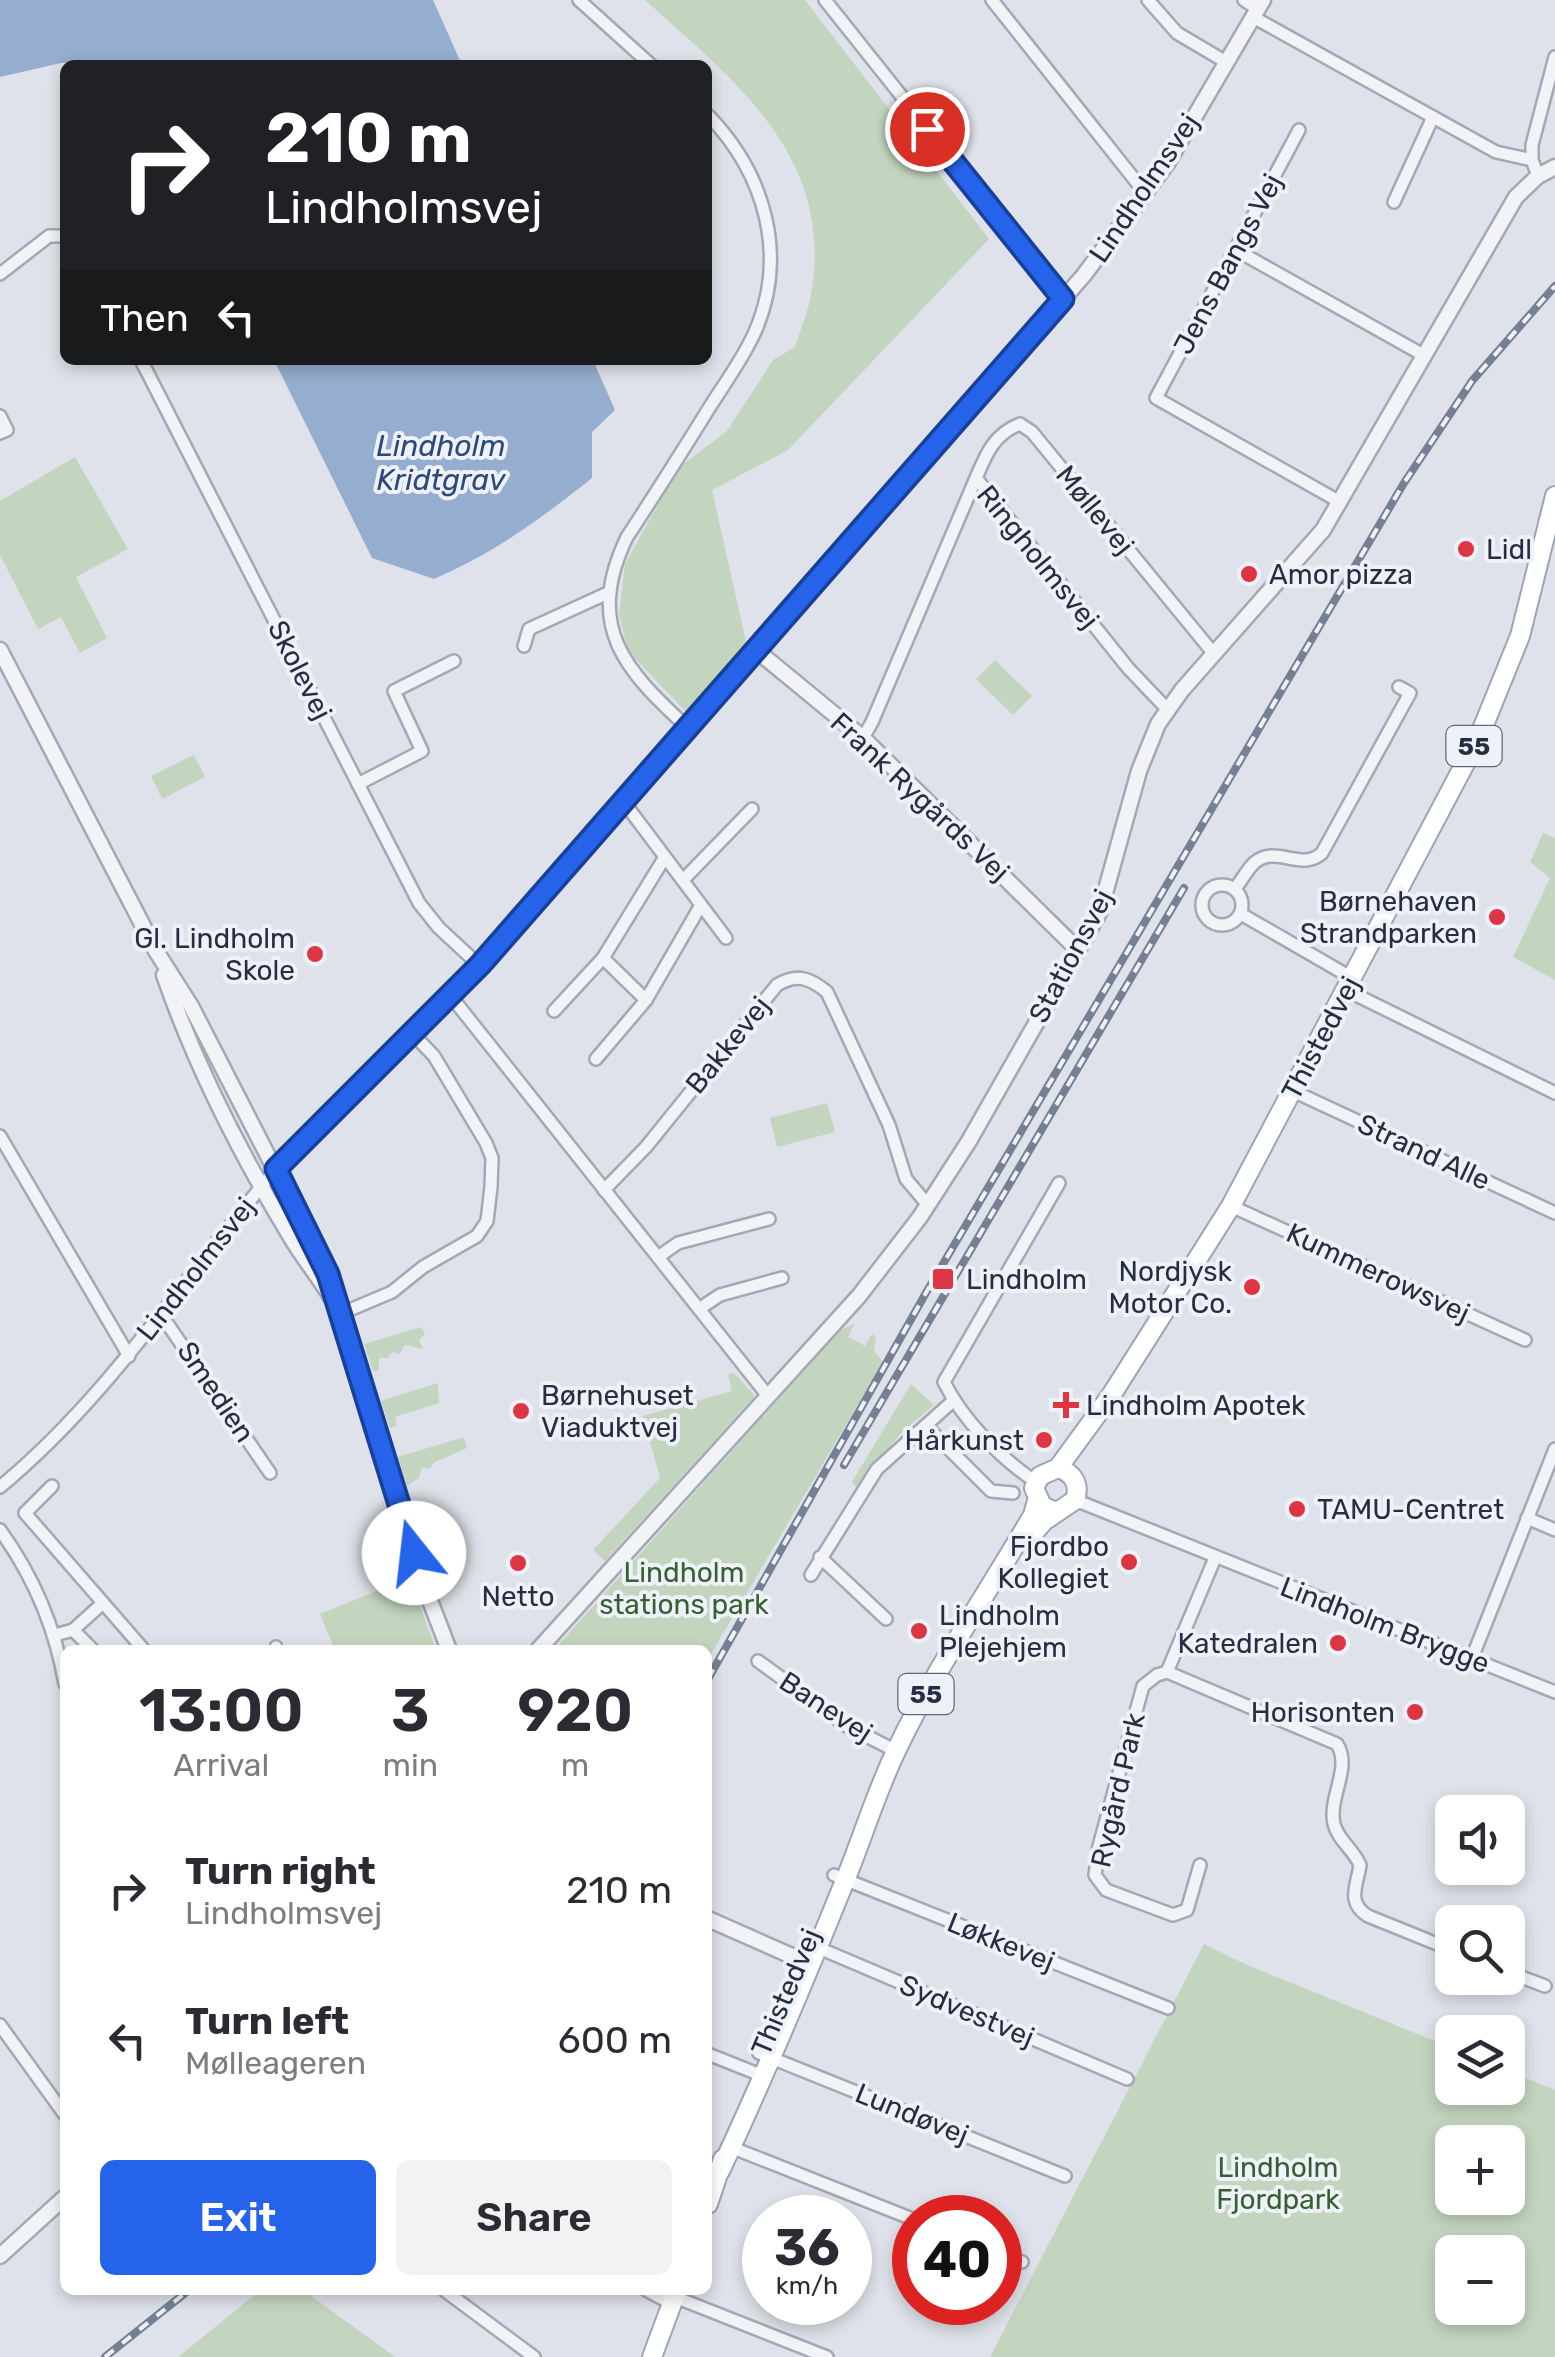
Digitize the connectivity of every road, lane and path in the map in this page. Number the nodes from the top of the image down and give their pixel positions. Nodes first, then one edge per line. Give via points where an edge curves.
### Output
1 (578, 0) edge
2 (825, 0) edge
3 (992, 0) edge
4 (1148, 0) edge
5 (1244, 0) edge
6 (1258, 9) edge
7 (1555, 57) edge
8 (645, 60) edge
9 (1226, 62) junction
10 (1433, 117) junction
11 (712, 119) edge
12 (1299, 130) dead end
13 (1532, 160) junction
14 (1555, 167) edge
15 (1538, 176) junction
16 (1146, 194) junction
17 (1394, 202) dead end
18 (60, 236) edge
19 (1236, 250) junction
20 (0, 274) edge
21 (1063, 299) junction
22 (1425, 356) junction
23 (144, 365) edge
24 (0, 416) edge
25 (0, 433) edge
26 (976, 478) junction
27 (1555, 496) edge
28 (1340, 502) junction
29 (610, 592) junction
30 (524, 646) dead end
31 (0, 650) edge
32 (756, 650) junction
33 (1214, 654) junction
34 (454, 660) dead end
35 (1399, 687) dead end
36 (1167, 709) junction
37 (688, 728) junction
38 (863, 738) junction
39 (358, 784) junction
40 (624, 801) junction
41 (752, 809) dead end
42 (665, 857) junction
43 (683, 880) junction
44 (1235, 889) junction
45 (701, 905) junction
46 (1241, 914) junction
47 (726, 938) dead end
48 (1078, 950) junction
49 (156, 951) junction
50 (603, 958) junction
51 (480, 965) junction
52 (1349, 984) junction
53 (450, 995) junction
54 (646, 1000) junction
55 (554, 1010) dead end
56 (413, 1034) junction
57 (596, 1059) dead end
58 (1294, 1091) junction
59 (1555, 1093) edge
60 (0, 1136) edge
61 (276, 1169) junction
62 (1059, 1183) dead end
63 (262, 1185) junction
64 (604, 1190) junction
65 (928, 1205) junction
66 (1231, 1206) junction
67 (1555, 1213) edge
68 (768, 1219) dead end
69 (658, 1257) junction
70 (782, 1278) dead end
71 (699, 1309) junction
72 (160, 1313) junction
73 (340, 1314) junction
74 (1525, 1340) dead end
75 (129, 1356) junction
76 (1112, 1394) junction
77 (768, 1396) junction
78 (954, 1401) junction
79 (926, 1426) junction
80 (1555, 1449) edge
81 (0, 1468) edge
82 (1058, 1468) junction
83 (270, 1473) dead end
84 (1075, 1480) junction
85 (4, 1483) edge
86 (52, 1486) dead end
87 (1036, 1491) junction
88 (1013, 1493) dead end
89 (1074, 1500) junction
90 (1056, 1512) junction
91 (1528, 1518) junction
92 (0, 1530) edge
93 (1555, 1530) edge
94 (820, 1557) junction
95 (1215, 1558) junction
96 (810, 1575) dead end
97 (998, 1576) junction
98 (103, 1604) junction
99 (886, 1619) dead end
100 (73, 1630) junction
101 (54, 1635) junction
102 (88, 1645) edge
103 (140, 1645) edge
104 (447, 1645) edge
105 (543, 1645) edge
106 (1472, 1658) junction
107 (758, 1661) dead end
108 (60, 1662) edge
109 (1167, 1672) junction
110 (1555, 1692) edge
111 (896, 1751) junction
112 (1200, 1865) dead end
113 (839, 1878) junction
114 (712, 1920) edge
115 (1435, 1943) edge
116 (808, 1954) junction
117 (1525, 1978) edge
118 (1545, 1986) dead end
119 (1168, 2008) dead end
120 (0, 2025) edge
121 (765, 2055) junction
122 (712, 2056) edge
123 (757, 2074) junction
124 (1128, 2079) dead end
125 (60, 2108) edge
126 (729, 2146) junction
127 (1065, 2176) dead end
128 (712, 2193) edge
129 (60, 2202) edge
130 (892, 2211) edge
131 (0, 2256) edge
132 (451, 2295) edge
133 (675, 2297) edge
134 (534, 2357) edge
135 (652, 2357) edge
136 (827, 2357) edge

1 - 8 street
2 - 21 street
3 - 16 street
4 - 9 street via 1178,32
5 - 6 street
6 - 9 street, Lindholmsvej
6 - 10 street
7 - 13 street
9 - 16 street, Lindholmsvej
10 - 13 street via 1496,152
10 - 17 street
11 - 29 street via 733,142 760,194 769,230 769,284 748,346 628,537
12 - 19 street, Jens Bangs Vej
13 - 15 street
14 - 15 street, Stationsvej
15 - 22 street, Stationsvej via 1516,197
16 - 21 street, Lindholmsvej
18 - 20 street via 48,236
19 - 22 street
19 - 28 street, Jens Bangs Vej via 1156,398
21 - 32 street, Lindholmsvej
22 - 28 street, Stationsvej
23 - 39 street, Skolevej
24 - 25 street via 7,430
26 - 33 street, Møllevej via 997,438 1020,424 1032,432
26 - 36 street, Ringholmsvej
26 - 38 street, Ringholmsvej
27 - 52 main road, Thistedvej / 55 via 1501,687
28 - 33 street, Stationsvej
29 - 30 street via 529,629
29 - 37 street via 614,634 628,667
31 - 49 street
32 - 37 street, Lindholmsvej
32 - 38 street, Frank Rygårds Vej
33 - 36 street, Stationsvej
34 - 39 street via 394,691 422,751
35 - 44 street via 1410,693 1322,852 1303,862 1269,856 1255,862
36 - 48 street, Stationsvej via 1144,753 1100,911
37 - 40 street, Lindholmsvej
38 - 48 street, Frank Rygårds Vej
39 - 51 street, Skolevej via 420,904
40 - 42 street
40 - 51 street, Lindholmsvej
41 - 43 street
42 - 43 street
42 - 50 street
43 - 45 street
44 - 46 street
44 - 46 street via 1209,890 1202,908 1220,926
45 - 47 street
45 - 54 street
46 - 52 street
48 - 65 street, Stationsvej
49 - 61 street
49 - 63 street via 202,1070
50 - 54 street
50 - 55 street
51 - 53 street, Lindholmsvej
52 - 58 main road, Thistedvej / 55
52 - 59 street
53 - 56 street, Lindholmsvej
53 - 64 street
54 - 57 street
56 - 61 street, Lindholmsvej
56 - 73 street via 434,1056 486,1142 492,1158 487,1221 477,1236 392,1292
58 - 66 main road, Thistedvej / 55
58 - 67 street, Strand Alle
60 - 75 street
61 - 63 street, Lindholmsvej
61 - 73 street via 328,1274
62 - 78 street via 944,1382
63 - 72 street, Lindholmsvej
63 - 73 street
64 - 65 street, Bakkevej via 777,984 795,977 827,992 889,1125 906,1179
64 - 69 street
65 - 77 street, Stationsvej via 881,1270
66 - 74 street, Kummerowsvej
66 - 76 main road, Thistedvej / 55
68 - 69 street via 678,1243
69 - 71 street
70 - 71 street via 720,1294
71 - 77 street
72 - 75 street, Lindholmsvej
72 - 83 street, Smedien
73 - 104 street
75 - 85 street, Lindholmsvej
76 - 82 main road, Thistedvej / 55
76 - 84 main road, Thistedvej / 55
77 - 105 street, Stationsvej
78 - 79 street
78 - 87 street
79 - 88 street via 990,1491
79 - 94 street via 877,1469
80 - 91 street
81 - 85 street, Lindholmsvej
82 - 84 main road
82 - 87 main road, 55 via 1045,1471
84 - 89 main road, 55
86 - 98 street via 25,1513
87 - 90 main road via 1042,1506
87 - 97 main road, Thistedvej / 55 via 1032,1515
89 - 90 main road, 55
89 - 95 street, Lindholm Brygge
90 - 97 main road, Thistedvej / 55
91 - 93 street
91 - 106 street
92 - 101 street via 24,1562
94 - 96 street
94 - 99 street
95 - 106 street, Lindholm Brygge
95 - 109 street
97 - 111 main road, Thistedvej / 55
98 - 100 street
98 - 103 street
100 - 101 street
100 - 102 street
101 - 108 street
106 - 110 street, Lindholm Brygge
107 - 111 street, Banevej via 848,1726
109 - 112 street, Rygård Park via 1143,1686 1094,1875 1106,1890 1180,1915
109 - 115 street via 1337,1744 1343,1760 1333,1815 1338,1835 1360,1865 1357,1907
111 - 113 main road, Thistedvej / 55 via 842,1855
113 - 116 main road, Thistedvej / 55
113 - 119 street, Løkkevej
114 - 116 street
116 - 121 main road, Thistedvej / 55
116 - 124 street, Sydvestvej
117 - 118 street
120 - 125 street
121 - 123 main road, Thistedvej / 55
121 - 127 street, Lundøvej
122 - 123 street
123 - 126 main road, Thistedvej / 55
126 - 128 main road, Thistedvej / 55
126 - 130 street
129 - 131 street
132 - 134 street
133 - 135 main road
133 - 136 street

